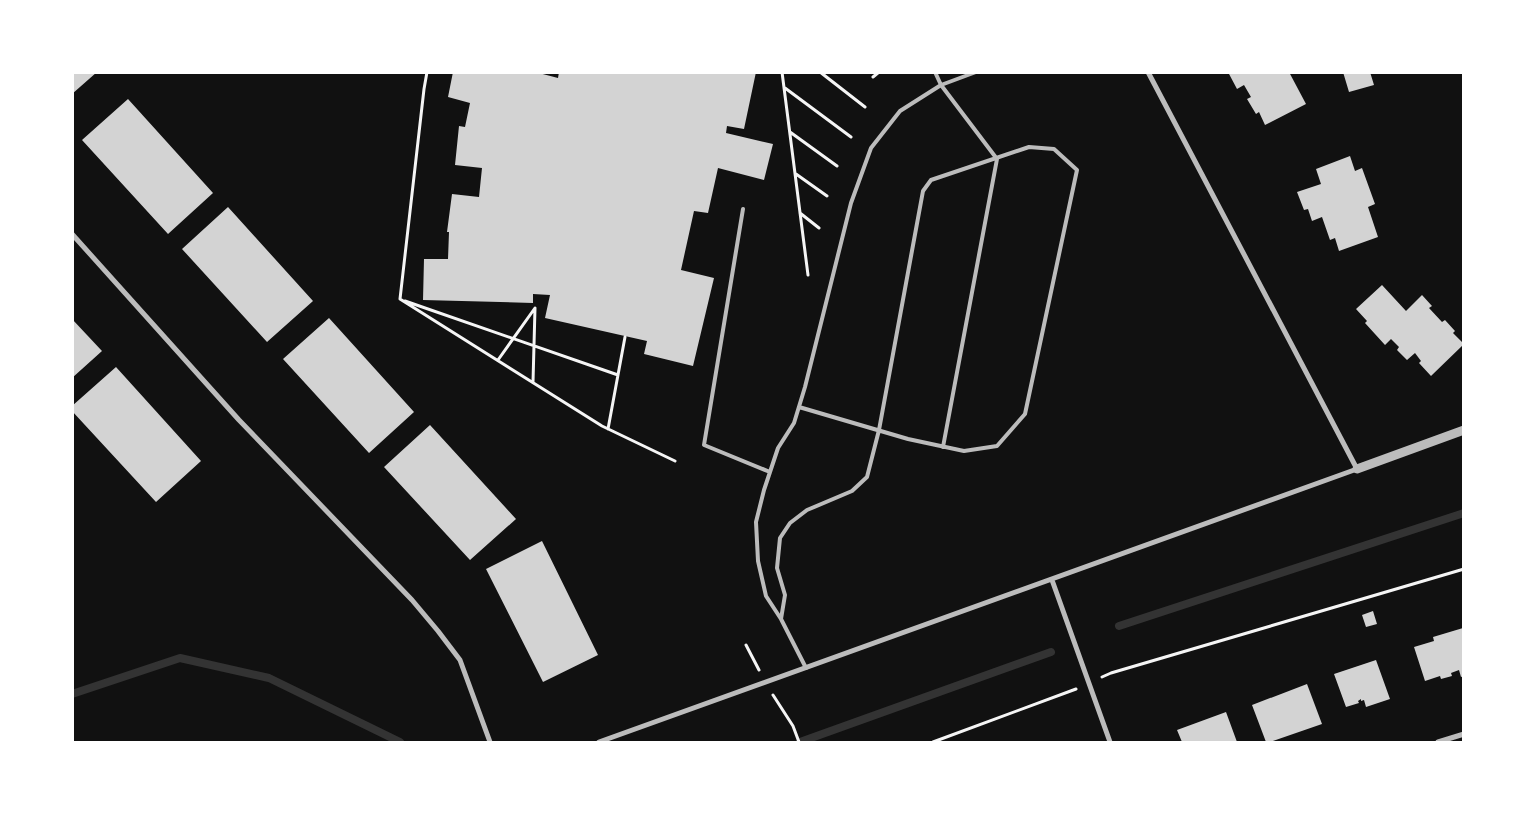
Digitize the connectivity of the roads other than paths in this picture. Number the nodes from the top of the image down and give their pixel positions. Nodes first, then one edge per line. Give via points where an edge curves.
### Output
1 (935, 72) edge
2 (976, 72) edge
3 (1148, 72) edge
4 (941, 85) junction
5 (997, 159) junction
6 (742, 209) dead end
7 (72, 234) edge
8 (799, 407) junction
9 (879, 430) junction
10 (1464, 430) edge
11 (944, 447) junction
12 (1358, 469) junction
13 (770, 472) junction
14 (1052, 580) junction
15 (781, 619) junction
16 (806, 668) junction
17 (1464, 734) edge
18 (490, 742) edge
19 (598, 742) edge
20 (1110, 742) edge
21 (1438, 742) edge

1 - 4 lane
2 - 4 lane
3 - 12 street
4 - 5 lane
4 - 8 lane via 900,111 870,148 851,203
5 - 9 lane via 931,180 923,191
5 - 11 lane
5 - 11 lane via 1029,147 1054,148 1077,170 1025,414 997,446 964,452
6 - 13 lane via 704,446
7 - 18 street via 239,420 438,631 460,660
8 - 9 lane
8 - 13 lane
9 - 11 lane
9 - 15 lane via 867,477 852,491 807,510 790,524 780,538 777,568 785,595
10 - 12 street
12 - 14 street
13 - 15 lane via 756,522 758,560 766,596
14 - 16 street
14 - 20 street
15 - 16 lane
16 - 19 street
17 - 21 street

